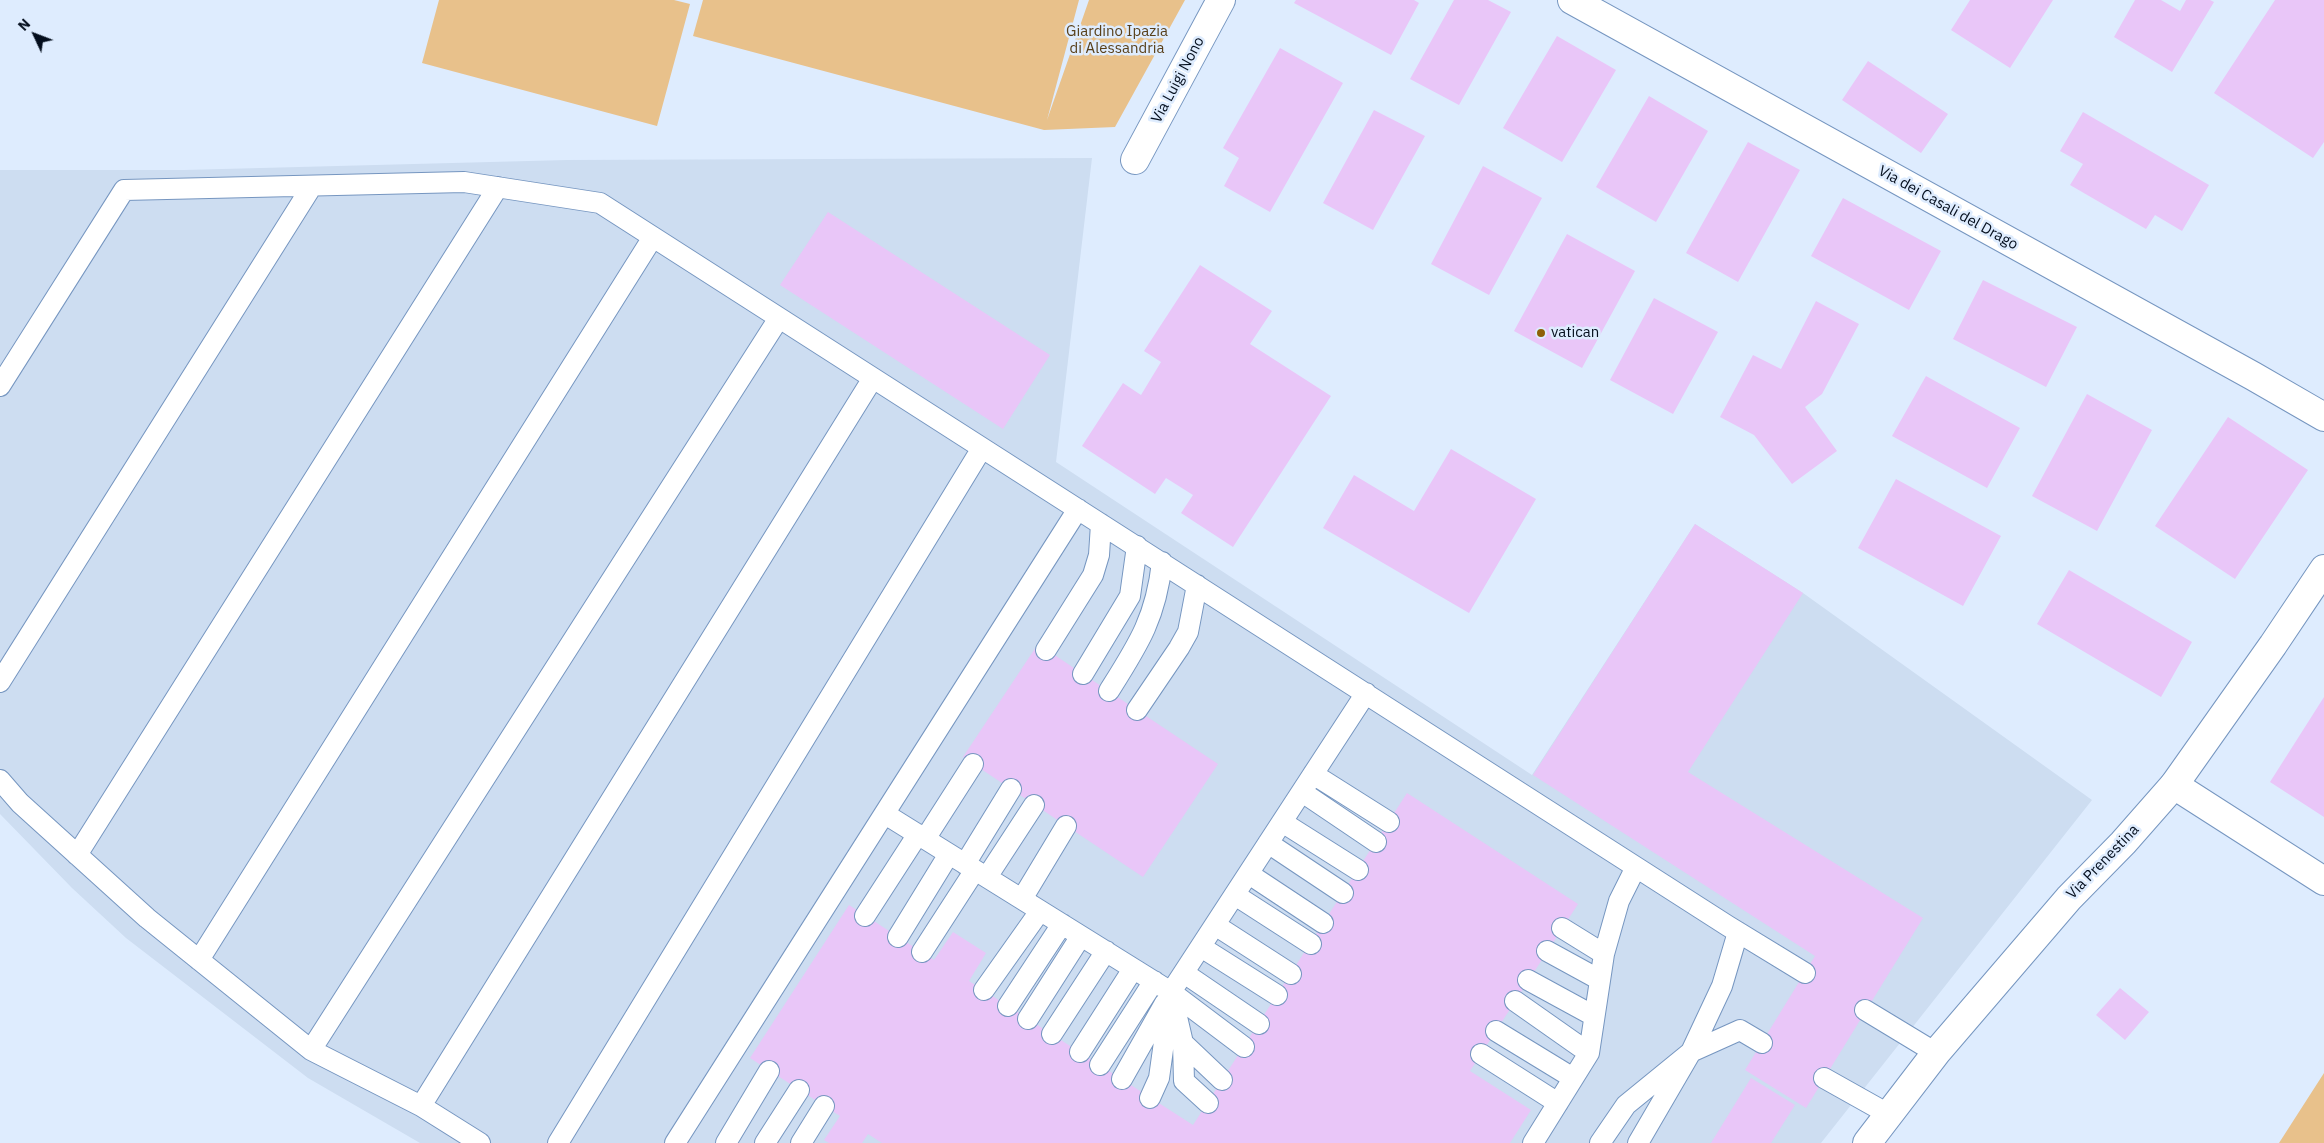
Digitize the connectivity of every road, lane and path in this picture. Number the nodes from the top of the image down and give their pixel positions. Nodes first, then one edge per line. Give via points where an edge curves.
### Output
1 (1221, 0) edge
2 (1572, 0) edge
3 (1135, 160) dead end
4 (312, 186) junction
5 (498, 187) junction
6 (653, 237) junction
7 (779, 318) junction
8 (873, 378) junction
9 (0, 386) edge
10 (2324, 417) edge
11 (982, 448) junction
12 (1078, 509) junction
13 (1102, 524) junction
14 (1137, 546) junction
15 (1162, 562) junction
16 (2324, 569) edge
17 (1197, 585) junction
18 (1046, 650) dead end
19 (1083, 674) dead end
20 (0, 682) edge
21 (1108, 691) dead end
22 (1366, 693) junction
23 (1137, 710) dead end
24 (973, 764) dead end
25 (1313, 774) junction
26 (0, 780) edge
27 (2174, 785) junction
28 (1011, 789) dead end
29 (1302, 792) junction
30 (1034, 804) dead end
31 (885, 814) junction
32 (1282, 822) junction
33 (1389, 822) dead end
34 (1066, 826) dead end
35 (921, 836) junction
36 (1376, 842) dead end
37 (1268, 843) junction
38 (77, 855) junction
39 (969, 866) junction
40 (1636, 867) junction
41 (1358, 870) dead end
42 (1249, 874) junction
43 (2324, 882) edge
44 (1343, 894) dead end
45 (1235, 895) junction
46 (1022, 899) junction
47 (1040, 911) junction
48 (866, 916) dead end
49 (1323, 923) dead end
50 (1062, 924) junction
51 (1215, 925) junction
52 (1562, 928) dead end
53 (1738, 932) junction
54 (1081, 936) junction
55 (898, 937) dead end
56 (1310, 944) dead end
57 (1200, 946) junction
58 (1547, 950) dead end
59 (922, 952) dead end
60 (1106, 952) junction
61 (1604, 954) junction
62 (199, 960) junction
63 (1133, 968) junction
64 (1184, 973) junction
65 (1805, 973) dead end
66 (1291, 974) dead end
67 (1528, 980) dead end
68 (1600, 980) junction
69 (1154, 982) junction
70 (984, 990) dead end
71 (1171, 992) junction
72 (1277, 995) dead end
73 (1515, 1001) dead end
74 (1008, 1006) dead end
75 (1865, 1010) dead end
76 (1594, 1016) junction
77 (1028, 1019) dead end
78 (1259, 1024) dead end
79 (1496, 1031) dead end
80 (1052, 1034) dead end
81 (1762, 1042) dead end
82 (1183, 1043) junction
83 (1244, 1047) dead end
84 (311, 1050) junction
85 (1080, 1052) dead end
86 (1691, 1052) junction
87 (1589, 1053) junction
88 (1936, 1053) junction
89 (1481, 1054) dead end
90 (1100, 1065) dead end
91 (769, 1070) dead end
92 (1573, 1078) junction
93 (1824, 1078) dead end
94 (1122, 1079) dead end
95 (1222, 1080) dead end
96 (800, 1090) dead end
97 (1150, 1098) dead end
98 (1208, 1103) dead end
99 (1558, 1103) junction
100 (421, 1106) junction
101 (824, 1106) dead end
102 (1890, 1115) junction
103 (1640, 1141) edge
104 (480, 1143) edge
105 (558, 1143) edge
106 (676, 1143) edge
107 (726, 1143) edge
108 (766, 1143) edge
109 (801, 1143) edge
110 (1533, 1143) edge
111 (1600, 1143) edge
112 (1868, 1143) edge

1 - 3 street, Via Luigi Nono
2 - 10 street, Via dei Casali del Drago
4 - 5 lane via 464,182
4 - 9 lane via 124,190
4 - 20 lane
5 - 6 lane via 600,203
5 - 38 lane
6 - 7 lane
6 - 62 lane
7 - 8 lane
7 - 84 lane
8 - 11 lane
8 - 100 lane
11 - 12 lane
11 - 105 lane
12 - 13 lane
12 - 31 lane
13 - 14 lane
13 - 18 lane via 1093,575
14 - 15 lane
14 - 19 lane via 1130,596
15 - 17 lane
15 - 21 lane via 1159,591 1147,624
16 - 27 street, Via Prenestina
17 - 22 lane
17 - 23 lane via 1188,632
22 - 25 lane
22 - 40 lane
24 - 35 lane
25 - 29 lane
25 - 33 lane
26 - 38 lane via 20,804
27 - 43 street
27 - 88 street, Via Prenestina via 2123,844 2069,898
28 - 39 lane
29 - 32 lane
29 - 36 lane
30 - 39 lane
31 - 35 lane
31 - 106 lane
32 - 37 lane
32 - 41 lane
34 - 46 lane
35 - 39 lane
35 - 48 lane
37 - 42 lane
37 - 44 lane
38 - 62 lane
39 - 46 lane
39 - 55 lane
39 - 59 lane
40 - 53 lane
40 - 61 lane via 1618,901
42 - 45 lane
42 - 49 lane
45 - 51 lane
45 - 56 lane
46 - 47 lane
47 - 50 lane
47 - 70 lane
50 - 54 lane
50 - 74 lane
51 - 57 lane
51 - 66 lane
52 - 61 lane
53 - 65 lane
53 - 86 lane via 1722,986
54 - 60 lane
54 - 77 lane
57 - 64 lane
57 - 72 lane
58 - 68 lane
60 - 63 lane
60 - 80 lane
61 - 68 lane
62 - 84 lane
63 - 69 lane
63 - 85 lane
64 - 71 lane
64 - 78 lane
67 - 76 lane
68 - 76 lane
69 - 71 lane
69 - 90 lane
71 - 82 lane
71 - 83 lane
71 - 94 lane
71 - 97 lane via 1159,1078
73 - 87 lane
75 - 88 lane
76 - 87 lane
79 - 92 lane
81 - 86 lane via 1740,1030
82 - 95 lane
82 - 98 lane via 1184,1081
84 - 100 lane
86 - 103 lane
86 - 111 lane via 1626,1106
87 - 92 lane
88 - 102 street, Via Prenestina
89 - 99 lane
91 - 107 lane
92 - 99 lane
93 - 102 lane
96 - 108 lane
99 - 110 lane
100 - 104 lane
101 - 109 lane
102 - 112 street, Via Prenestina

